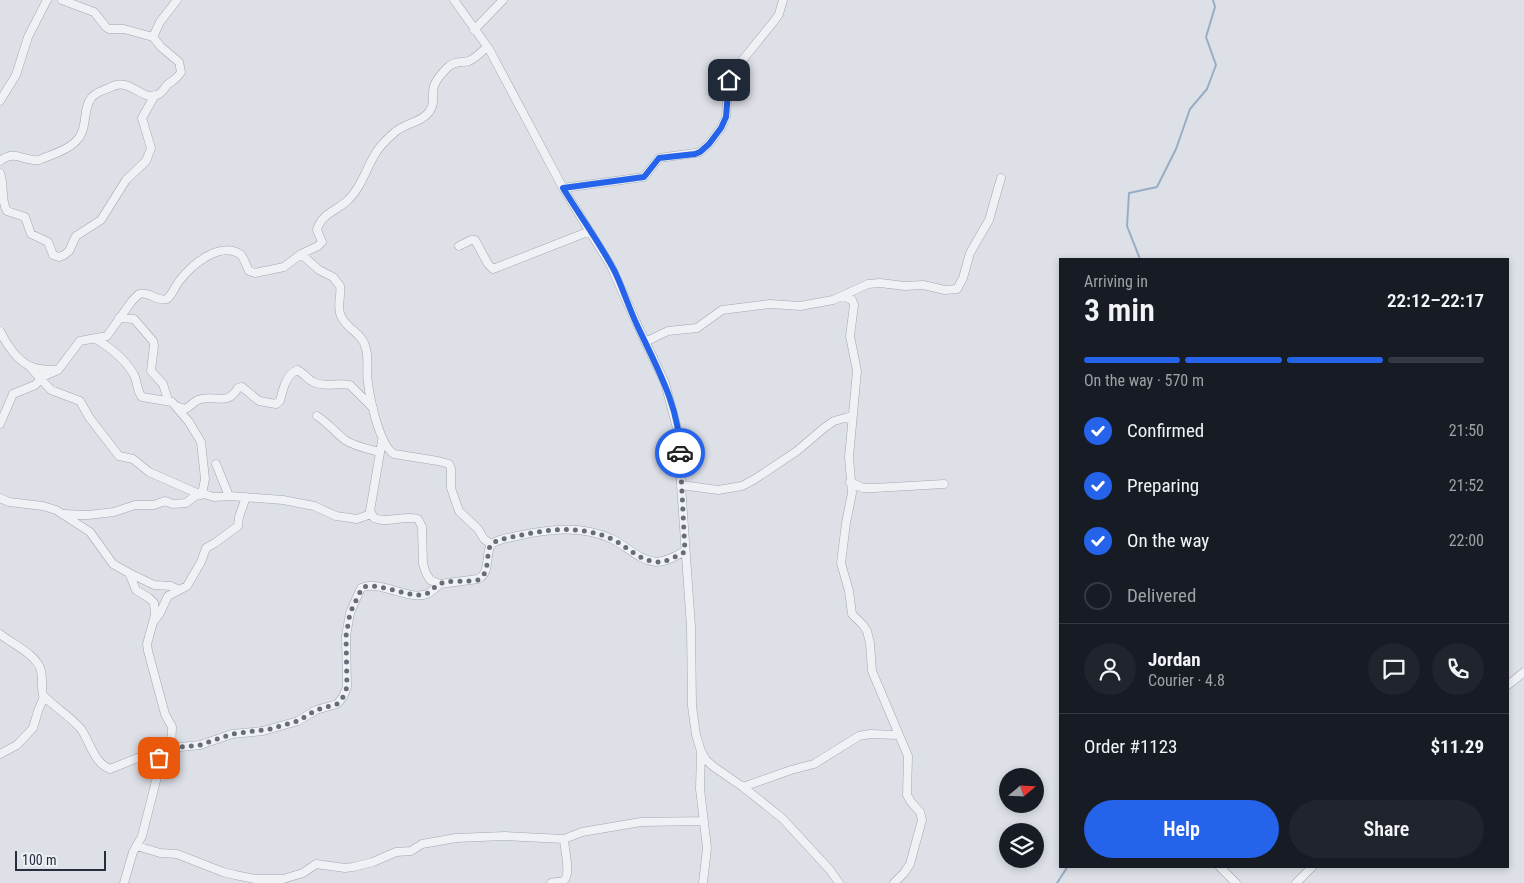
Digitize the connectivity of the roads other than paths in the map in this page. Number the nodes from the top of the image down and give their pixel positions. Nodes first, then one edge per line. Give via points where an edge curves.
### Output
1 (47, 0) edge
2 (62, 0) edge
3 (177, 0) edge
4 (454, 0) edge
5 (503, 0) edge
6 (783, 0) edge
7 (474, 30) junction
8 (154, 38) junction
9 (487, 47) junction
10 (155, 95) junction
11 (0, 101) edge
12 (0, 160) edge
13 (0, 174) edge
14 (1001, 178) dead end
15 (563, 188) junction
16 (590, 231) junction
17 (459, 246) dead end
18 (301, 254) junction
19 (843, 296) junction
20 (119, 318) junction
21 (0, 331) edge
22 (96, 339) junction
23 (645, 342) junction
24 (29, 366) junction
25 (58, 370) junction
26 (41, 380) junction
27 (168, 400) junction
28 (176, 406) junction
29 (374, 409) junction
30 (317, 416) dead end
31 (852, 416) junction
32 (0, 424) edge
33 (382, 440) junction
34 (380, 452) junction
35 (216, 464) dead end
36 (850, 482) junction
37 (944, 484) dead end
38 (681, 486) junction
39 (200, 494) junction
40 (229, 496) junction
41 (246, 497) junction
42 (0, 498) edge
43 (64, 514) junction
44 (371, 514) junction
45 (491, 544) junction
46 (685, 552) junction
47 (129, 573) junction
48 (440, 584) junction
49 (179, 590) junction
50 (153, 622) junction
51 (0, 634) edge
52 (1524, 672) edge
53 (1509, 684) edge
54 (44, 698) junction
55 (898, 735) junction
56 (171, 748) junction
57 (701, 751) junction
58 (0, 754) edge
59 (743, 787) junction
60 (704, 821) junction
61 (564, 839) junction
62 (136, 846) junction
63 (1221, 868) edge
64 (1311, 868) edge
65 (124, 883) edge
66 (551, 883) edge
67 (703, 883) edge
68 (839, 883) edge
69 (894, 883) edge
70 (1236, 883) edge
71 (1296, 883) edge

1 - 11 street via 28,37 16,75
2 - 8 street via 94,12 109,29 124,29
3 - 8 street via 160,22
4 - 7 street
5 - 7 street
6 - 15 street via 775,20 732,73 726,117 705,148 695,154 659,158 644,177
7 - 9 street
8 - 10 street via 160,47 180,62 181,72
9 - 15 street
9 - 18 street via 476,58 455,62 446,68 434,85 430,112 394,132 374,155 359,189 320,223 317,230 321,244
10 - 12 street via 144,94 125,84 114,84 90,100 86,106 85,126 74,143 40,160 11,155
10 - 13 street via 142,118 151,148 146,162 129,176 101,220 74,238 64,255 53,255 48,242 31,234 25,218 7,211
14 - 19 street via 989,220 970,253 957,289 945,290 923,284 874,283 862,285
15 - 16 street
16 - 17 street via 493,269 475,240
16 - 23 street via 615,273
18 - 20 street via 284,267 255,273 249,270 238,253 224,251 205,257 181,279 167,299 142,293
18 - 29 street via 333,277 340,286 338,309 366,347 368,384
19 - 23 street via 800,306 770,304 722,310 697,328 668,331
19 - 31 street via 852,300 854,305 850,336 857,371
20 - 22 street via 107,336
20 - 27 street via 134,319 153,342 151,371 163,384
21 - 24 street via 6,343
22 - 25 street via 80,341
22 - 27 street via 108,346 130,369 142,397
23 - 38 street via 665,383 674,415 680,448
24 - 25 street
24 - 26 street
25 - 26 street
26 - 32 street via 36,386 13,394
26 - 39 street via 56,393 80,401 119,456
27 - 28 street
28 - 29 street via 185,409 198,400 228,398 242,386 259,400 276,404 287,380 297,370 316,383 350,385
28 - 39 street via 201,442 205,480
29 - 33 street
30 - 34 street via 346,441
31 - 36 street
31 - 38 street via 834,421 797,451 742,486 718,490
33 - 34 street
33 - 45 street via 391,453 448,464 461,514
34 - 44 street
35 - 40 street
36 - 37 street via 863,488
36 - 55 street via 852,493 841,563 843,574 851,612 867,631 872,671
38 - 46 street
39 - 40 street
39 - 43 street via 186,504 165,501 154,506 135,504 114,512
40 - 41 street
41 - 44 street via 283,500 357,519
41 - 49 street via 238,526 206,548 187,586
42 - 43 street
43 - 47 street via 90,532 111,561
44 - 48 street via 383,521 399,517 418,519 422,527 422,556 426,573 430,580
45 - 46 street via 544,530 561,529 609,538 653,561
45 - 48 street via 483,577 474,581
46 - 57 street via 692,706
47 - 49 street via 154,585
47 - 50 street via 136,590 154,603
48 - 56 street via 429,593 420,595 373,586 362,588 350,613 346,636 347,687 337,704 270,729 232,734 200,745
49 - 50 street via 166,597
50 - 56 street via 148,651 165,714 172,727
51 - 54 street via 38,665
52 - 53 street
54 - 56 street via 78,726 94,754 107,768 113,769
54 - 58 street via 33,728 14,747
55 - 59 street via 859,736 814,764
55 - 69 street via 908,756 907,795 922,820 910,864
56 - 62 street via 159,758 142,836
57 - 59 street via 714,767
57 - 60 street via 700,789
59 - 68 street via 782,818
60 - 61 street via 641,822 582,832
60 - 67 street via 707,855
61 - 62 street via 456,838 422,844 412,850 396,852 353,867 316,864 303,873 283,879 235,875 177,854
61 - 66 street via 566,878
62 - 65 street
63 - 70 street
64 - 71 street

